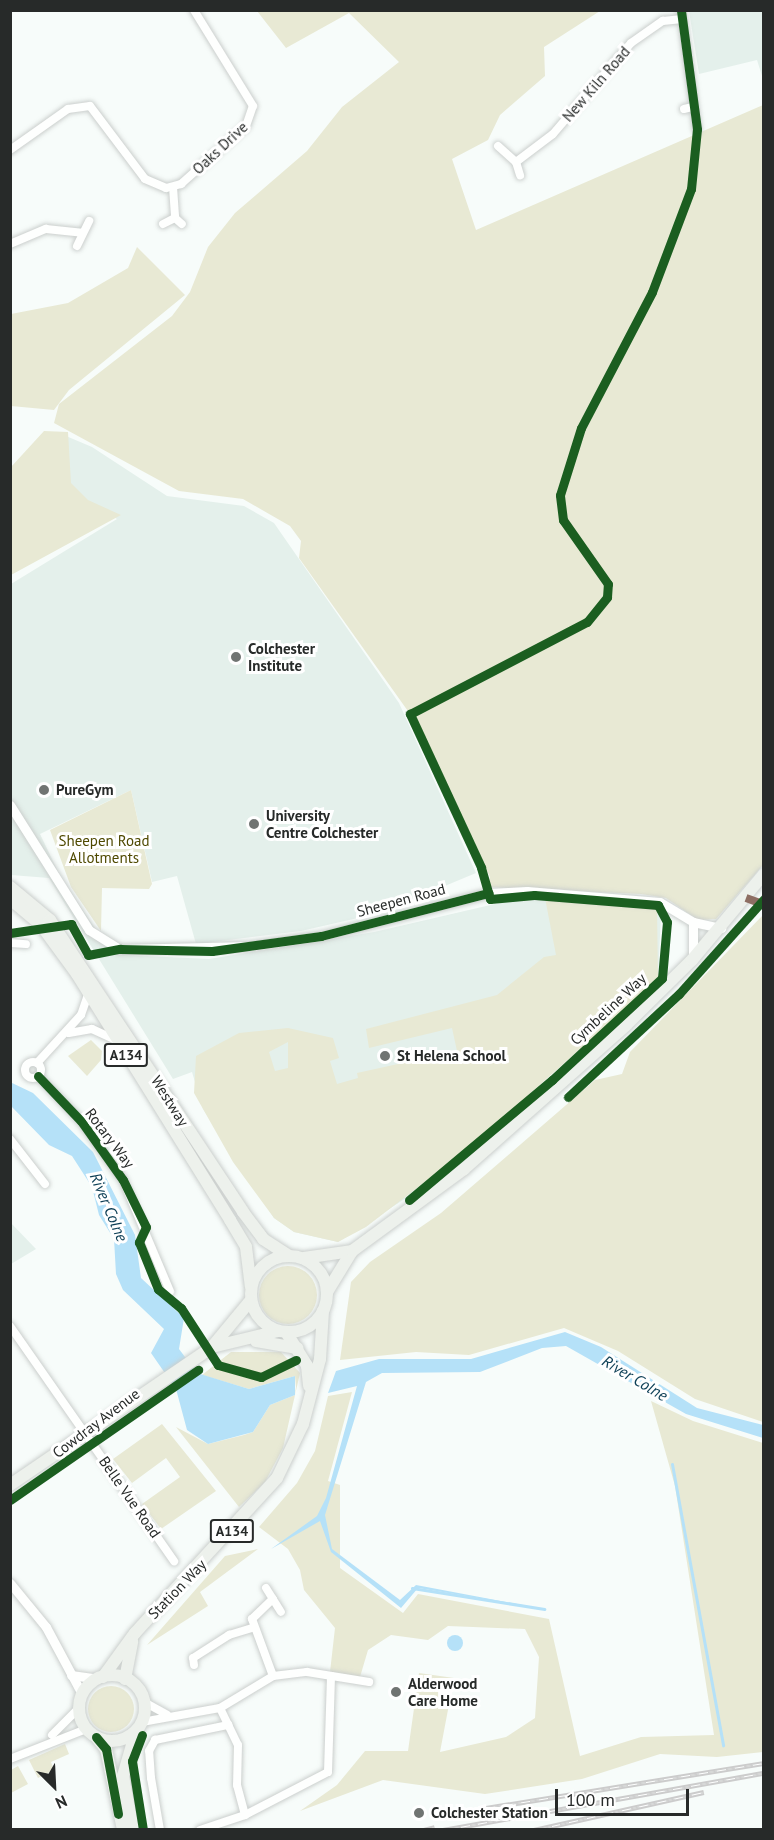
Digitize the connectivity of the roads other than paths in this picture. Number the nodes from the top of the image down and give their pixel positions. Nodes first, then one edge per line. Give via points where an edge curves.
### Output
1 (194, 10) edge
2 (681, 15) edge
3 (84, 94) dead end
4 (84, 105) junction
5 (693, 107) junction
6 (684, 109) dead end
7 (697, 129) dead end
8 (498, 146) dead end
9 (10, 150) edge
10 (516, 162) junction
11 (520, 175) dead end
12 (173, 188) junction
13 (89, 221) dead end
14 (163, 224) dead end
15 (81, 233) junction
16 (10, 244) edge
17 (77, 246) dead end
18 (10, 805) edge
19 (764, 874) edge
20 (10, 886) edge
21 (10, 899) edge
22 (693, 922) junction
23 (721, 928) junction
24 (10, 943) edge
25 (26, 944) dead end
26 (693, 960) junction
27 (88, 994) junction
28 (60, 1039) junction
29 (116, 1040) junction
30 (38, 1062) junction
31 (38, 1076) junction
32 (10, 1139) edge
33 (45, 1184) dead end
34 (352, 1251) junction
35 (290, 1256) junction
36 (304, 1258) junction
37 (249, 1267) junction
38 (251, 1286) junction
39 (170, 1292) dead end
40 (327, 1292) junction
41 (251, 1300) junction
42 (323, 1311) junction
43 (10, 1326) edge
44 (230, 1327) junction
45 (282, 1332) junction
46 (241, 1341) junction
47 (212, 1347) junction
48 (300, 1350) junction
49 (310, 1393) junction
50 (84, 1435) junction
51 (10, 1485) edge
52 (174, 1561) dead end
53 (10, 1583) edge
54 (266, 1588) dead end
55 (273, 1599) junction
56 (281, 1612) dead end
57 (252, 1628) junction
58 (135, 1633) junction
59 (194, 1665) dead end
60 (70, 1675) junction
61 (332, 1676) junction
62 (273, 1677) junction
63 (100, 1678) junction
64 (125, 1678) junction
65 (369, 1682) dead end
66 (82, 1694) junction
67 (144, 1702) junction
68 (79, 1708) junction
69 (220, 1708) junction
70 (168, 1716) junction
71 (228, 1725) junction
72 (139, 1726) junction
73 (91, 1733) junction
74 (28, 1750) junction
75 (10, 1759) edge
76 (245, 1815) junction
77 (123, 1830) edge
78 (133, 1830) edge
79 (160, 1830) edge
80 (201, 1830) edge

1 - 12 street, Oaks Drive via 254,106 246,126
2 - 5 street
2 - 10 street, New Kiln Road via 663,21 631,43 553,134
3 - 4 street
4 - 9 street via 60,114
4 - 12 street via 98,113 145,178
5 - 6 street
5 - 7 street
8 - 10 street
10 - 11 street
12 - 14 street via 178,221
13 - 15 street
15 - 16 street via 46,229
15 - 17 street
18 - 22 street, Sheepen Road via 89,930 120,949 250,946 321,936 489,893 524,891 660,902
19 - 23 main road, Cymbeline Way
20 - 35 main road, Westway / A134 via 50,920 84,966 256,1230
21 - 27 main road, Westway / A134 via 41,925
22 - 23 street, Sheepen Road
22 - 26 street
23 - 26 main road, Cymbeline Way
24 - 25 street
26 - 34 main road, Cymbeline Way via 481,1154
27 - 28 street via 81,1015
27 - 29 main road, Westway / A134
28 - 29 street via 83,1028
28 - 30 street
29 - 37 main road, Westway / A134 via 246,1247
30 - 31 street
30 - 31 street via 28,1064 25,1071 29,1077
31 - 39 street, Rotary Way via 81,1121 123,1180
32 - 33 street
34 - 36 main road
34 - 40 main road
35 - 36 main road, A134
35 - 38 main road via 264,1265
36 - 40 main road via 320,1273
37 - 38 main road, Westway / A134
37 - 44 main road
38 - 41 main road, A134
40 - 42 main road, A134
41 - 44 main road
41 - 45 main road, A134 via 260,1320
42 - 45 main road via 306,1328
42 - 49 main road, Station Way / A134 via 320,1359
43 - 50 street, Belle Vue Road
44 - 47 main road
45 - 46 main road
45 - 48 main road, Station Way / A134
46 - 47 main road
46 - 48 main road via 282,1342
47 - 50 main road
48 - 49 main road, Station Way / A134
49 - 58 main road, Station Way / A134 via 303,1424 277,1478
50 - 51 main road
50 - 52 street, Belle Vue Road
53 - 60 street via 46,1627
54 - 55 street
55 - 56 street
55 - 57 street via 255,1611
57 - 59 street via 193,1658
57 - 62 street
58 - 63 main road, Station Way / A134
58 - 64 main road, Station Way / A134
60 - 63 street
60 - 66 street
61 - 62 street via 307,1672
61 - 65 street
61 - 76 street via 328,1772
62 - 69 street
63 - 64 main road
63 - 66 main road, A134
64 - 67 main road
66 - 68 main road
67 - 70 street
67 - 72 main road
68 - 73 main road
68 - 74 street via 68,1725
69 - 70 street via 186,1717
69 - 71 street
70 - 72 street
71 - 76 street via 238,1745 237,1785
71 - 79 street via 155,1740 149,1751
72 - 73 main road via 116,1741
72 - 78 main road via 123,1776
73 - 74 street
73 - 77 main road via 106,1749
74 - 75 street
76 - 80 street

